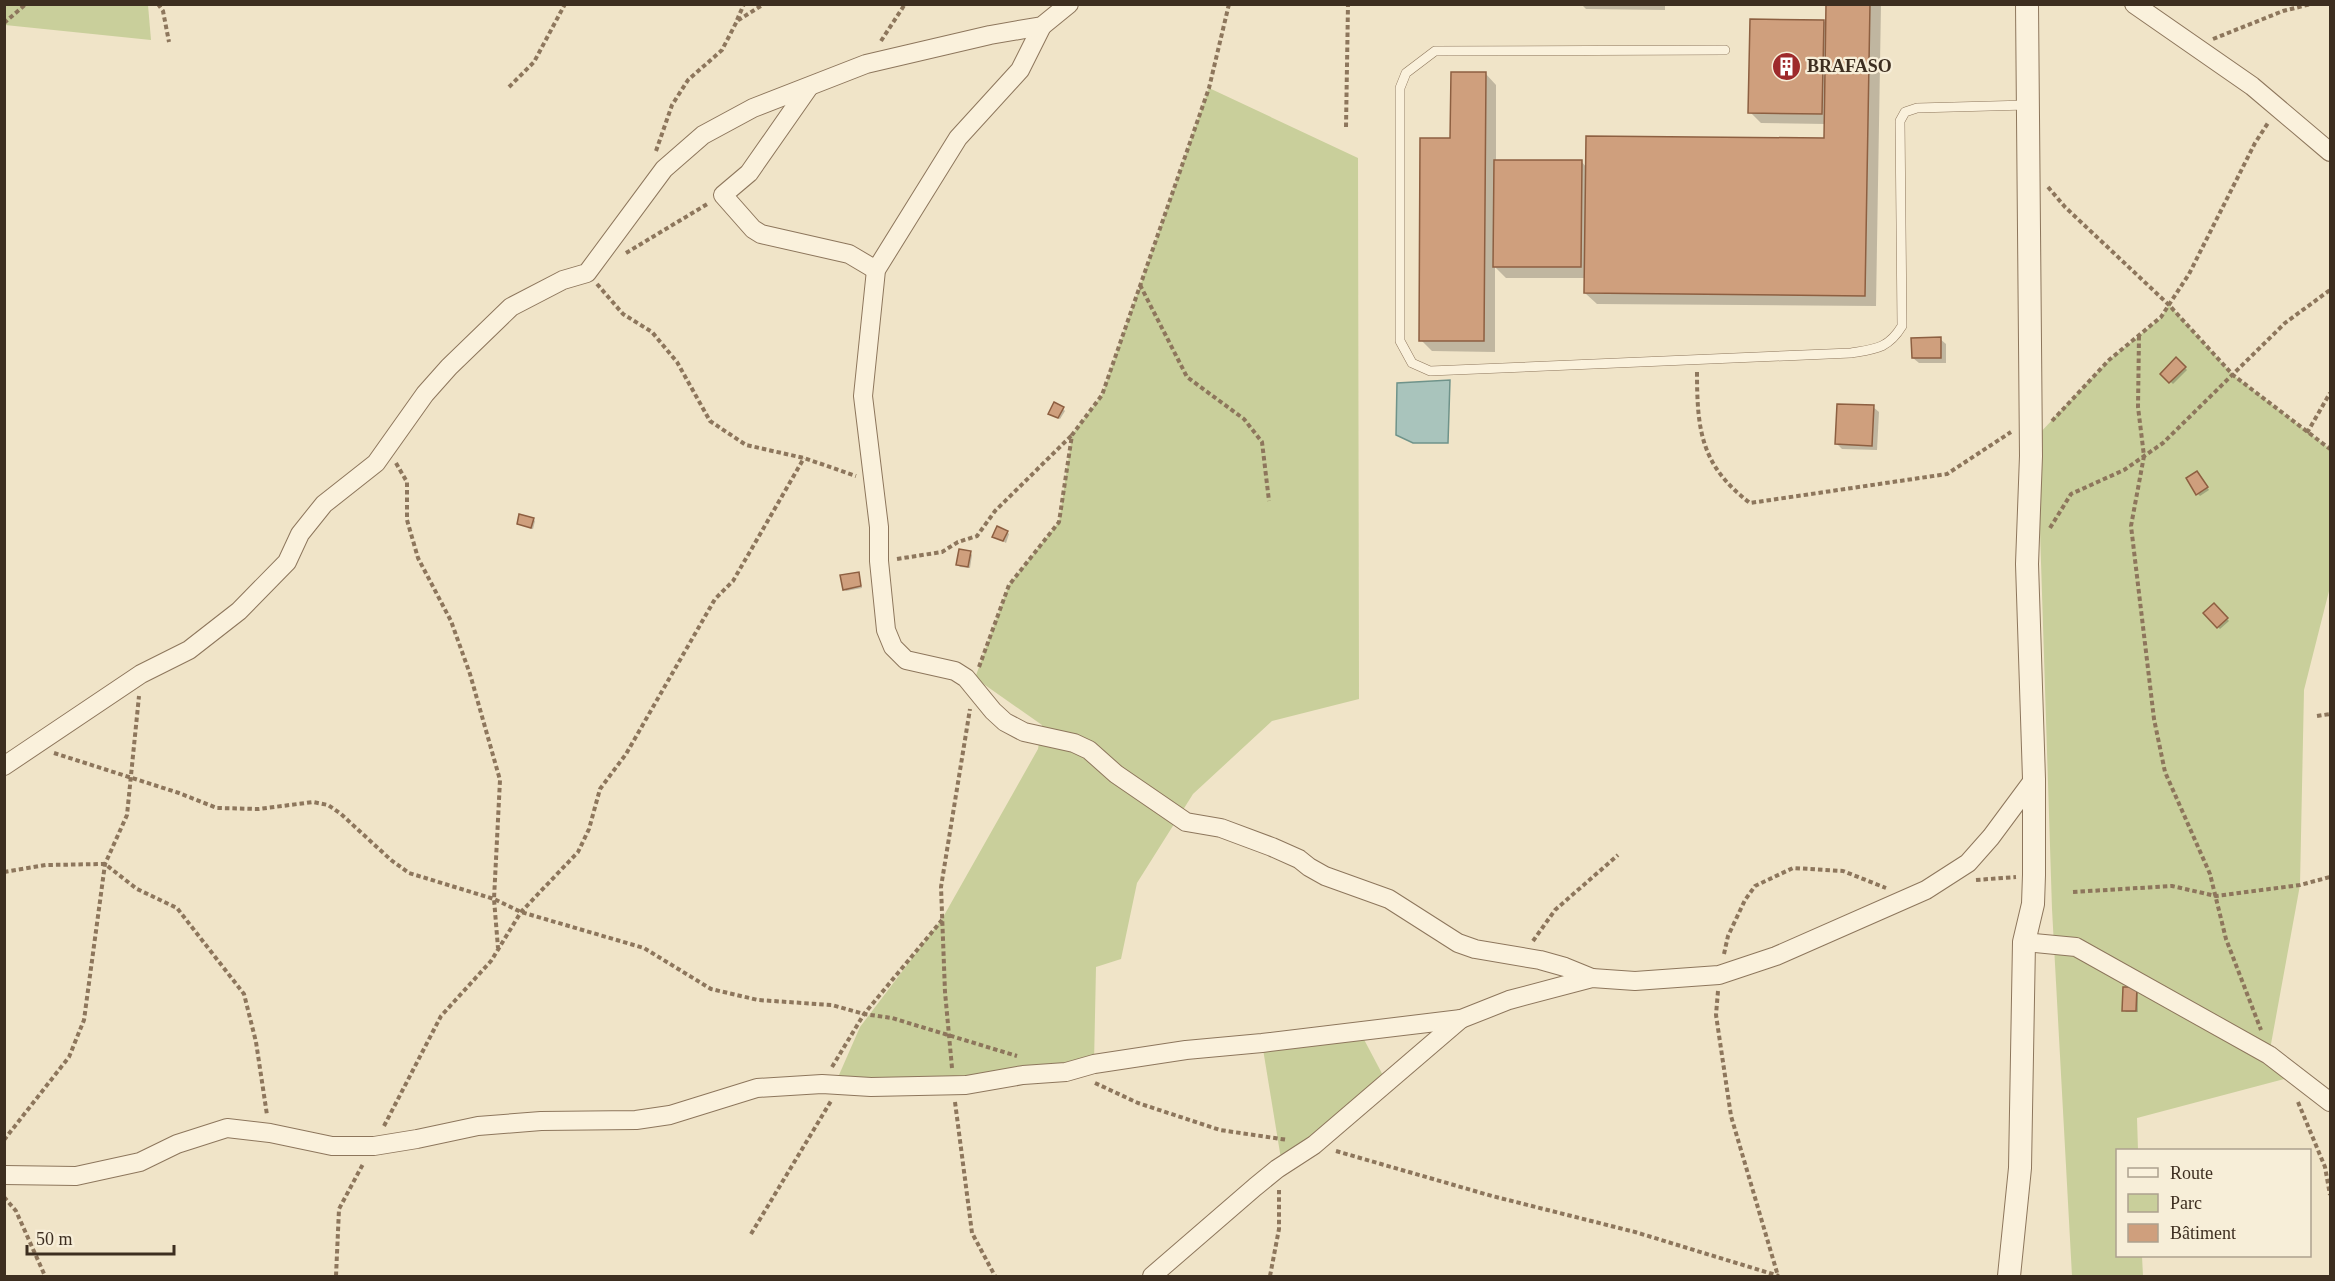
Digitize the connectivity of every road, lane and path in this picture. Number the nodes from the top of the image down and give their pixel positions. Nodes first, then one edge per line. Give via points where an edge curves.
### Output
1 (26, 4) edge
2 (158, 4) edge
3 (566, 4) edge
4 (744, 4) edge
5 (764, 4) edge
6 (905, 4) edge
7 (1069, 4) edge
8 (1229, 4) edge
9 (1348, 4) edge
10 (2027, 4) edge
11 (2134, 4) edge
12 (2311, 4) edge
13 (737, 21) junction
14 (4, 24) edge
15 (1042, 26) junction
16 (169, 42) dead end
17 (2192, 46) junction
18 (1725, 50) dead end
19 (866, 64) junction
20 (509, 87) dead end
21 (810, 87) junction
22 (2027, 105) junction
23 (2279, 107) junction
24 (1346, 127) dead end
25 (2331, 152) edge
26 (656, 159) dead end
27 (2027, 161) junction
28 (723, 195) junction
29 (618, 257) dead end
30 (876, 270) junction
31 (587, 273) junction
32 (1140, 285) junction
33 (2331, 290) edge
34 (2169, 305) junction
35 (2139, 336) junction
36 (1697, 360) junction
37 (2233, 375) junction
38 (2331, 393) edge
39 (2038, 424) junction
40 (2307, 433) junction
41 (1072, 435) junction
42 (386, 447) junction
43 (2331, 449) edge
44 (2144, 456) junction
45 (804, 458) junction
46 (874, 482) junction
47 (1269, 501) dead end
48 (2046, 534) dead end
49 (879, 561) junction
50 (141, 674) junction
51 (974, 685) junction
52 (2331, 714) edge
53 (2317, 716) dead end
54 (33, 747) junction
55 (4, 766) edge
56 (131, 777) junction
57 (2034, 779) junction
58 (1618, 855) dead end
59 (105, 864) junction
60 (4, 872) edge
61 (2034, 875) junction
62 (2331, 877) edge
63 (1967, 880) dead end
64 (2073, 892) dead end
65 (2216, 896) junction
66 (1909, 898) junction
67 (494, 899) junction
68 (521, 912) junction
69 (942, 919) junction
70 (2024, 942) junction
71 (498, 950) junction
72 (1522, 956) junction
73 (1719, 975) junction
74 (1592, 978) junction
75 (864, 1014) junction
76 (1461, 1019) junction
77 (951, 1036) junction
78 (2269, 1055) junction
79 (1024, 1058) dead end
80 (1066, 1072) junction
81 (822, 1084) junction
82 (841, 1085) junction
83 (953, 1087) junction
84 (2296, 1098) dead end
85 (2331, 1102) edge
86 (270, 1133) junction
87 (4, 1140) edge
88 (1314, 1145) junction
89 (374, 1146) junction
90 (1277, 1169) junction
91 (4, 1175) edge
92 (2331, 1195) edge
93 (4, 1197) edge
94 (751, 1234) dead end
95 (45, 1276) edge
96 (336, 1276) edge
97 (995, 1276) edge
98 (1152, 1276) edge
99 (1270, 1276) edge
100 (1779, 1276) edge
101 (2009, 1276) edge

1 - 14 path
2 - 16 path via 164,11
3 - 20 path via 534,62
4 - 13 path
5 - 13 path
6 - 19 path
7 - 15 street
8 - 32 path via 1209,88
9 - 24 path
10 - 22 street
11 - 17 street
12 - 17 path
13 - 26 path via 722,50 688,80 672,105 657,145
15 - 19 street
15 - 30 street via 1020,70 958,138
17 - 23 street
18 - 36 lane via 1435,51 1406,73 1400,88 1400,342 1412,363 1430,371
19 - 21 street
21 - 28 street via 749,173
21 - 31 street via 753,108 703,135 664,169
22 - 27 street
22 - 36 lane via 1917,108 1905,112 1900,121 1902,327 1895,339 1881,347 1851,353
23 - 25 street
23 - 34 path via 2255,143 2189,274
27 - 34 path via 2065,207
27 - 39 street
28 - 29 path
28 - 30 street via 761,234 849,254
30 - 46 street via 862,396
31 - 42 street via 563,280 511,307 448,367
31 - 45 path via 623,314 652,332 677,362 710,421 746,445
32 - 41 path via 1102,395
32 - 47 path via 1187,377 1244,419 1263,442
33 - 37 path via 2285,323
34 - 35 path via 2161,318
34 - 37 path
35 - 39 path
35 - 44 path via 2138,407
36 - 39 path via 1697,417 1706,452 1722,477 1750,503 1947,474
37 - 40 path
37 - 44 path
38 - 40 path
39 - 57 street via 2027,564
40 - 43 path
41 - 49 path via 995,511 977,536 942,552
41 - 51 path via 1059,522 1009,585
42 - 50 street via 376,463 324,504 300,534 287,562 239,611 189,650
42 - 67 path via 407,482 407,520 418,558 451,621 500,780
44 - 48 path via 2124,470 2071,494
44 - 65 path via 2130,526 2154,719 2165,772
45 - 46 path
45 - 68 path via 733,581 715,599 632,744 600,789 578,852
46 - 49 street
49 - 51 street via 886,630 893,647 906,660 955,671
50 - 54 street
50 - 56 path
51 - 69 path via 941,887
51 - 72 street via 1005,722 1024,732 1089,750 1116,774 1186,822 1221,828 1299,859 1324,876 1389,899 1458,943
52 - 53 path
54 - 55 street
54 - 56 path
56 - 59 path via 127,815
56 - 67 path via 217,808 259,809 313,802 328,805 409,873
57 - 61 street
57 - 66 street via 1968,863
58 - 72 path via 1555,910
59 - 60 path via 46,865
59 - 86 path via 137,889 177,908 244,994
59 - 87 path via 84,1020 69,1057
61 - 63 path
61 - 70 street via 2033,904
62 - 65 path
64 - 65 path via 2172,886
65 - 78 path via 2226,939
66 - 73 street via 1776,956
66 - 73 path via 1843,871 1793,868 1755,886 1745,900 1728,936
67 - 68 path
67 - 71 path
68 - 71 path
68 - 75 path via 644,948 711,989 758,1000 832,1005
69 - 75 path
69 - 77 path
70 - 78 street via 2076,947
70 - 101 street via 2020,1168
71 - 89 path via 441,1016
72 - 74 street
73 - 74 street via 1635,981
73 - 100 path via 1716,1016 1731,1116
74 - 76 street via 1509,1000
75 - 77 path
75 - 81 path
76 - 80 street via 1186,1050
76 - 88 street
77 - 79 path
77 - 83 path
78 - 85 street
80 - 83 street
80 - 88 path via 1138,1103 1220,1130
81 - 82 street
81 - 89 street via 757,1088 670,1115 636,1120 478,1126
82 - 83 street
82 - 94 path
83 - 97 path via 972,1233
84 - 92 path via 2325,1167
86 - 89 street via 332,1146
86 - 91 street via 227,1128 177,1144 140,1162 76,1176
88 - 90 street
88 - 100 path via 1635,1232
89 - 96 path via 339,1209
90 - 98 street
90 - 99 path via 1279,1229
93 - 95 path via 16,1211

